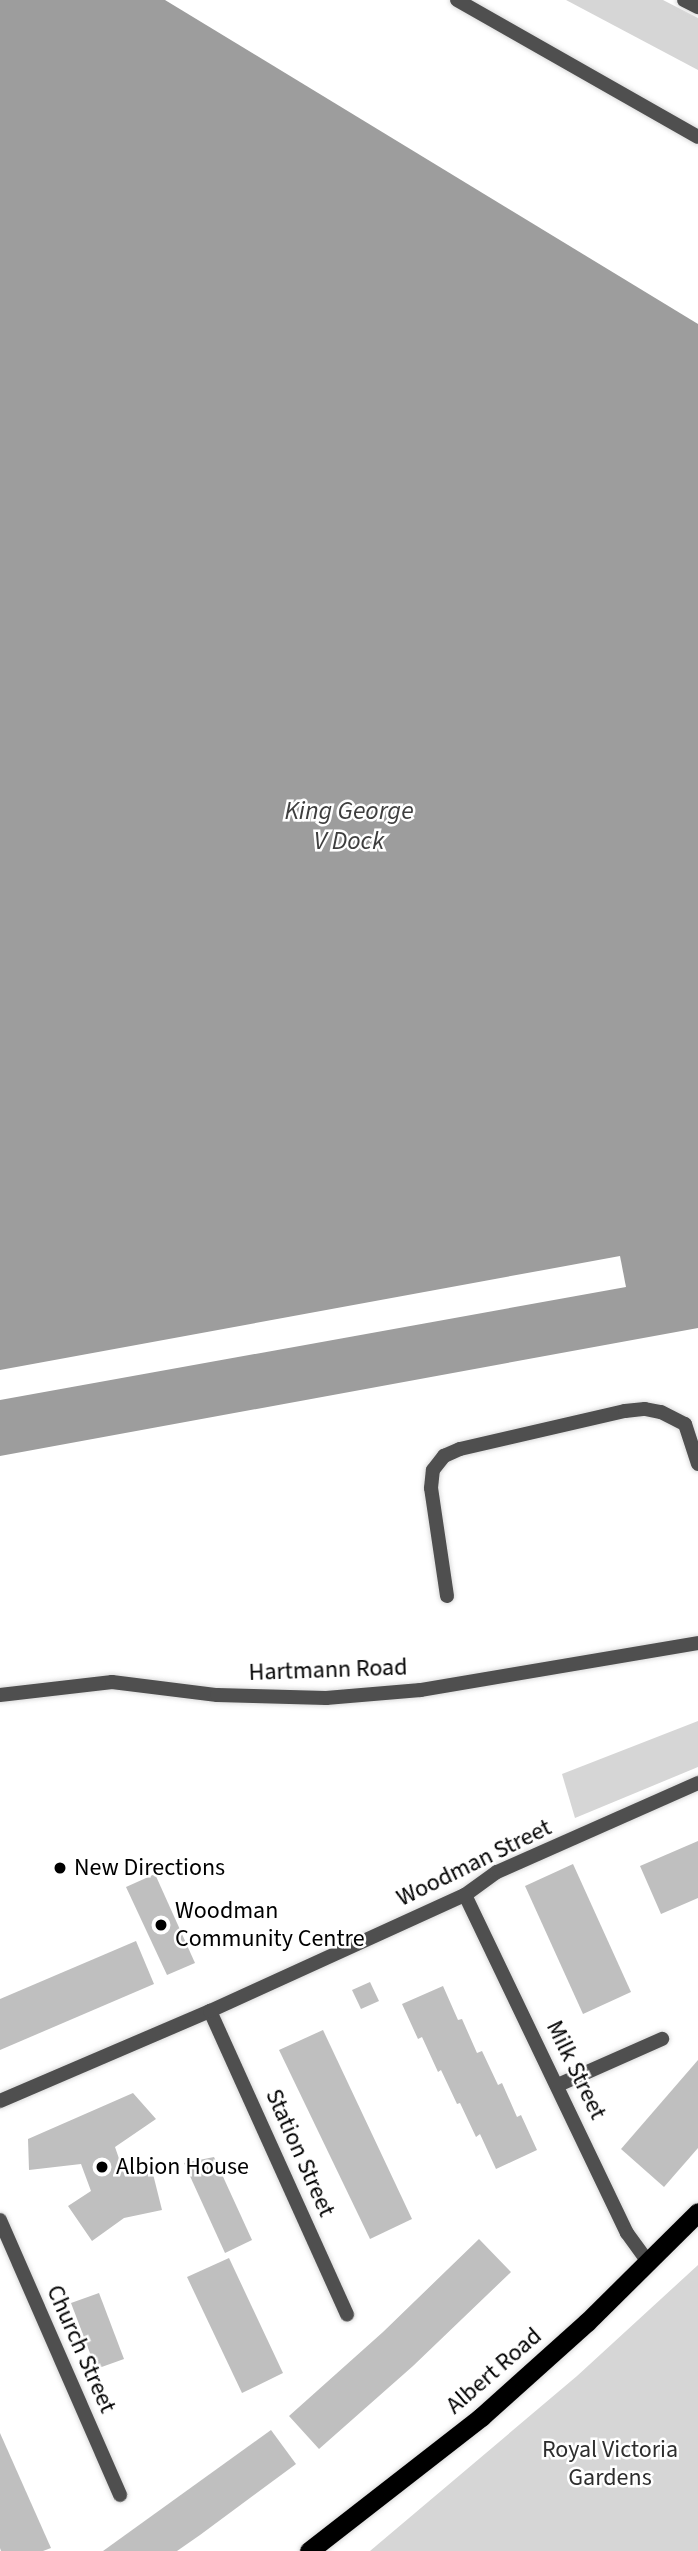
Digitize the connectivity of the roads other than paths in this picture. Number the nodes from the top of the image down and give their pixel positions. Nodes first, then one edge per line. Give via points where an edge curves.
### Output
1 (457, 0) edge
2 (684, 0) edge
3 (698, 7) edge
4 (698, 137) edge
5 (698, 1464) edge
6 (447, 1595) dead end
7 (698, 1643) edge
8 (0, 1695) edge
9 (698, 1783) edge
10 (465, 1895) junction
11 (210, 2011) junction
12 (662, 2039) dead end
13 (558, 2085) junction
14 (0, 2101) edge
15 (698, 2212) edge
16 (0, 2220) edge
17 (648, 2262) junction
18 (347, 2315) dead end
19 (120, 2495) dead end
20 (309, 2551) edge

1 - 4 street
2 - 3 street
5 - 6 street via 685,1424 645,1409 444,1456 433,1470 431,1488
7 - 8 street, Hartmann Road via 421,1690 326,1698 217,1695 112,1682
9 - 10 street, Woodman Street via 497,1872
10 - 11 street, Woodman Street
10 - 13 street, Milk Street
11 - 14 street, Woodman Street
11 - 18 street, Station Street
12 - 13 street
13 - 17 street, Milk Street via 627,2233
15 - 17 highway, Albert Road
16 - 19 street, Church Street
17 - 20 highway, Albert Road via 481,2417

